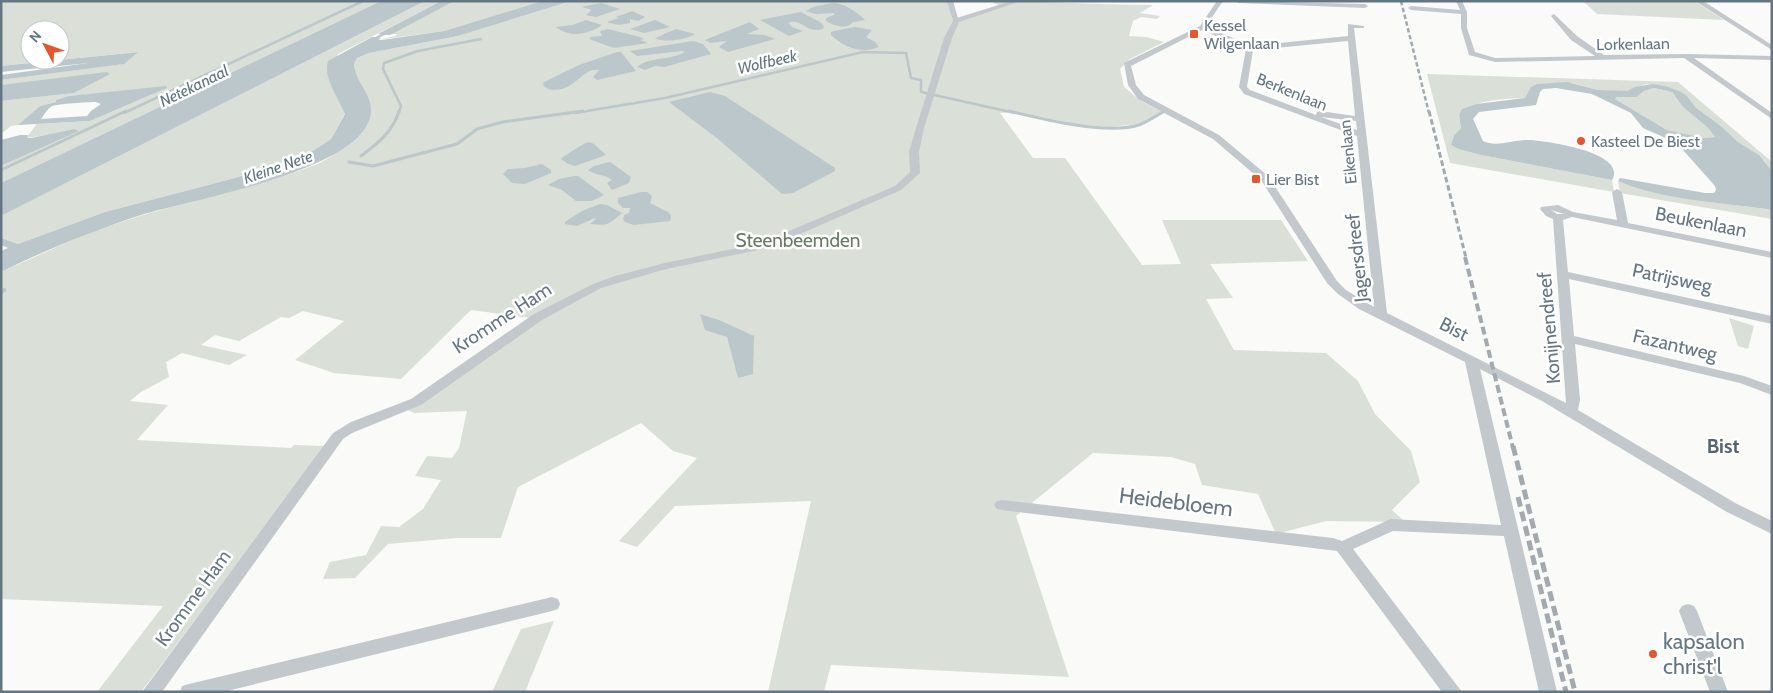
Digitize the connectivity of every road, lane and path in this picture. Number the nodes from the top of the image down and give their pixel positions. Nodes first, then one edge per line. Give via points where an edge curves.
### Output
1 (950, 1) edge
2 (1018, 1) edge
3 (1220, 1) edge
4 (1239, 1) edge
5 (1459, 1) edge
6 (1698, 1) edge
7 (1344, 3) edge
8 (1365, 6) dead end
9 (1411, 8) dead end
10 (1464, 12) junction
11 (1554, 16) dead end
12 (956, 21) junction
13 (1362, 26) dead end
14 (1202, 27) junction
15 (1352, 42) junction
16 (1250, 48) junction
17 (1772, 48) edge
18 (1686, 56) junction
19 (1603, 58) junction
20 (1772, 58) edge
21 (1299, 111) junction
22 (1772, 116) edge
23 (1360, 119) junction
24 (1362, 135) junction
25 (1617, 192) dead end
26 (1368, 198) joint
27 (1570, 214) junction
28 (1558, 217) junction
29 (1623, 225) junction
30 (1561, 240) joint
31 (1772, 255) edge
32 (1563, 274) junction
33 (1381, 315) junction
34 (1772, 320) edge
35 (1569, 339) junction
36 (1471, 360) junction
37 (1772, 391) edge
38 (1571, 412) junction
39 (1002, 506) dead end
40 (1772, 528) edge
41 (1511, 531) junction
42 (1343, 547) junction
43 (552, 604) dead end
44 (1688, 611) dead end
45 (150, 692) edge
46 (189, 692) edge
47 (1453, 692) edge
48 (1548, 692) edge
49 (1719, 692) edge

1 - 12 street
2 - 12 street
3 - 14 street
4 - 7 street
5 - 10 street
6 - 17 street
7 - 8 street
9 - 10 street
10 - 19 street, Lorkenlaan via 1464,28 1472,53 1467,54 1470,60
11 - 19 street via 1574,38
12 - 45 street, Kromme Ham via 914,152 915,173 898,188 764,246 665,266 597,286 538,317 416,402 348,429 338,436
13 - 15 street via 1350,26
14 - 16 street, Berkenlaan
14 - 33 street, Bist via 1127,65 1128,77 1135,90 1149,102 1212,134 1258,171 1333,283 1352,299
15 - 16 street via 1335,40
15 - 23 street, Eikenlaan
16 - 21 street, Berkenlaan via 1243,87 1247,92
18 - 19 street, Lorkenlaan
18 - 20 street, Lorkenlaan
18 - 22 street
21 - 23 street
21 - 24 street, Berkenlaan
23 - 24 street, Eikenlaan
24 - 26 street, Eikenlaan
25 - 29 street
26 - 33 street, Jagersdreef
27 - 28 street, Beukenlaan
27 - 28 street, Beukenlaan via 1560,208 1545,209 1548,214
27 - 29 street, Beukenlaan
28 - 30 street, Beukenlaan
29 - 31 street, Beukenlaan
30 - 32 street, Konijnendreef
32 - 34 street, Patrijsweg
32 - 35 street, Konijnendreef
33 - 36 street, Bist
35 - 37 street, Fazantweg via 1744,380
35 - 38 street, Konijnendreef
36 - 38 street, Bist
36 - 41 street
38 - 40 street, Bist via 1724,504
39 - 42 street, Heidebloem
41 - 42 street via 1391,525
41 - 48 street
42 - 47 street
43 - 46 street
44 - 49 street

